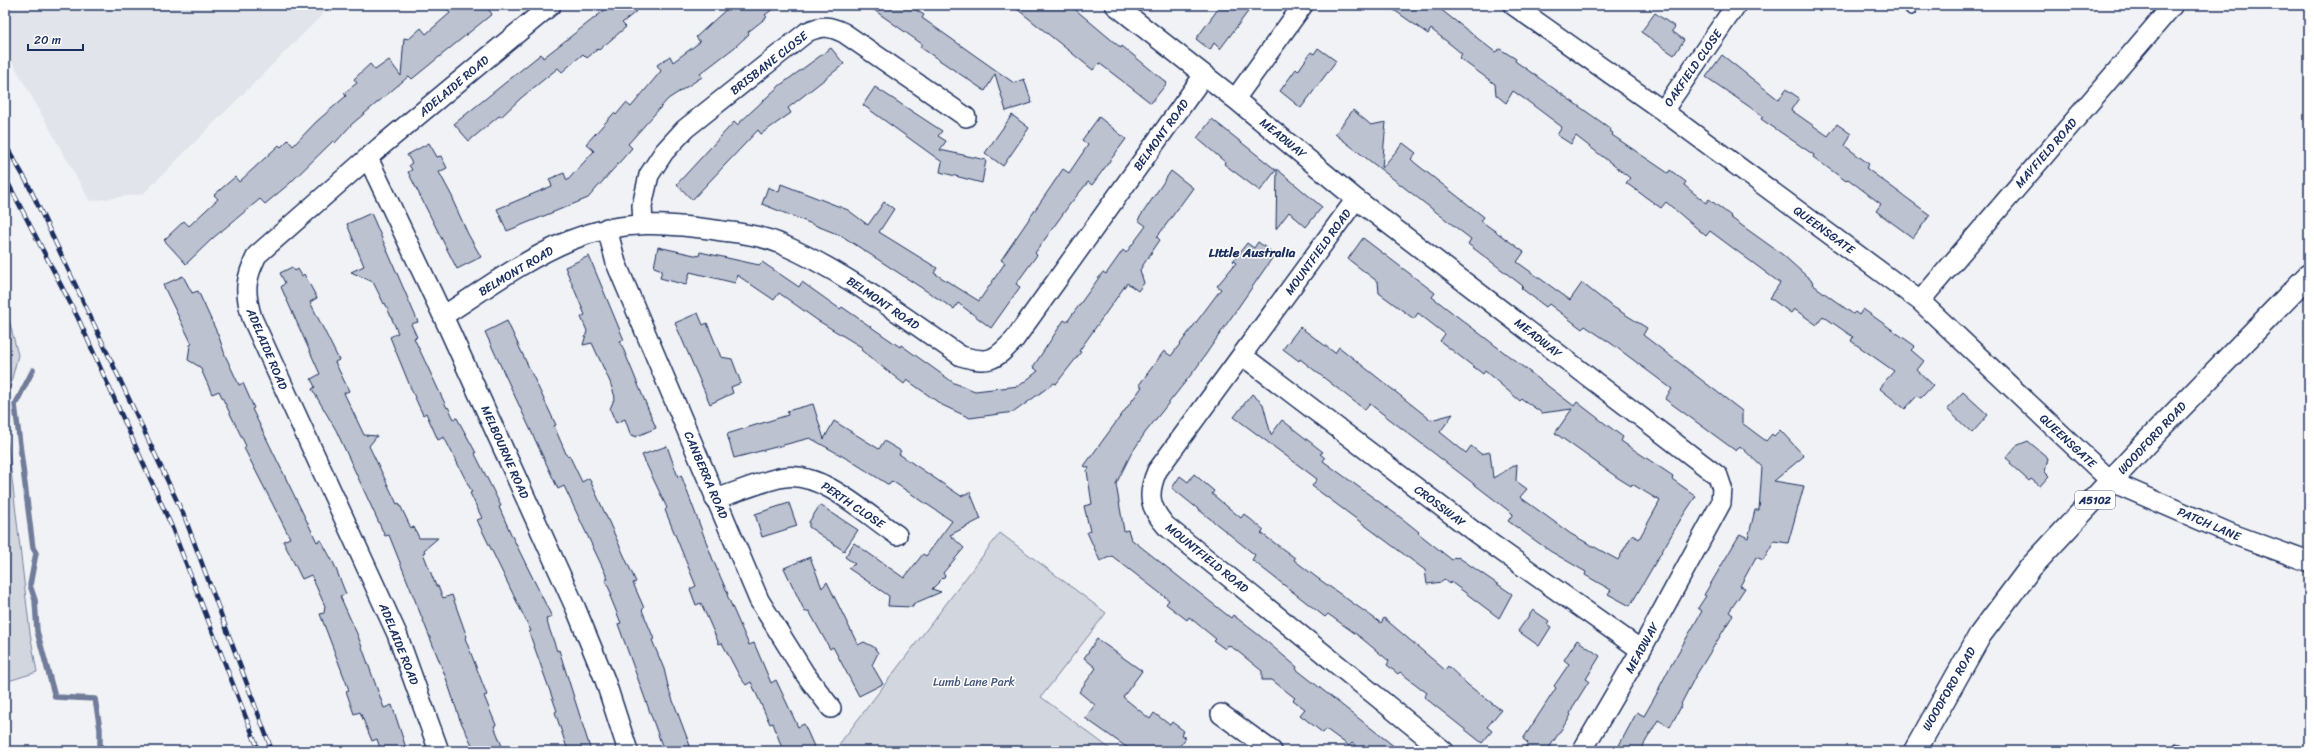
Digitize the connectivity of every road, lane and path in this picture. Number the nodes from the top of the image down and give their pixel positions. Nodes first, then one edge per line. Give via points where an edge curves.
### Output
1 (551, 5) edge
2 (1115, 5) edge
3 (1303, 5) edge
4 (1513, 5) edge
5 (1736, 5) edge
6 (2173, 5) edge
7 (1204, 75) junction
8 (1235, 98) junction
9 (1663, 111) junction
10 (966, 117) dead end
11 (368, 158) junction
12 (1356, 198) junction
13 (643, 223) junction
14 (607, 228) junction
15 (2309, 275) edge
16 (1920, 301) junction
17 (444, 316) junction
18 (1242, 356) junction
19 (2112, 482) junction
20 (716, 499) junction
21 (897, 534) dead end
22 (2309, 562) edge
23 (1641, 650) junction
24 (831, 708) dead end
25 (1221, 714) dead end
26 (439, 751) edge
27 (628, 751) edge
28 (1272, 751) edge
29 (1444, 751) edge
30 (1582, 751) edge
31 (1915, 751) edge

1 - 11 street, ADELAIDE ROAD
2 - 7 street, MEADWAY
3 - 8 street
4 - 9 street, QUEENSGATE
5 - 9 street, OAKFIELD CLOSE
6 - 16 street, MAYFIELD ROAD
7 - 8 street, MEADWAY
7 - 13 street, BELMONT ROAD via 1014,340 993,360 980,361 961,356 828,267 780,243 723,231
8 - 12 street, MEADWAY
9 - 16 street, QUEENSGATE
10 - 13 street, BRISBANE CLOSE via 844,33 832,27 819,26 807,32 685,129 664,152 649,175 642,206
11 - 17 street, MELBOURNE ROAD
11 - 26 street, ADELAIDE ROAD via 257,255 247,275 248,304 252,318 397,634
12 - 18 street, MOUNTFIELD ROAD
12 - 23 street, MEADWAY via 1718,476 1722,488 1721,503
13 - 14 street, BELMONT ROAD
14 - 17 street, BELMONT ROAD via 540,254
14 - 20 street, CANBERRA ROAD via 616,263
15 - 19 main road, WOODFORD ROAD / A5102 via 2149,440
16 - 19 street, QUEENSGATE
17 - 27 street, MELBOURNE ROAD via 576,609 605,680
18 - 23 street, CROSSWAY via 1476,533
18 - 29 street, MOUNTFIELD ROAD via 1157,471 1150,491 1157,516 1172,531
19 - 22 street, PATCH LANE via 2232,534
19 - 31 main road, WOODFORD ROAD / A5102 via 2031,567 1980,635
20 - 21 street, PERTH CLOSE via 785,477 810,478 828,487
20 - 24 street, CANBERRA ROAD via 759,600 805,674
23 - 30 street, MEADWAY
25 - 28 street

